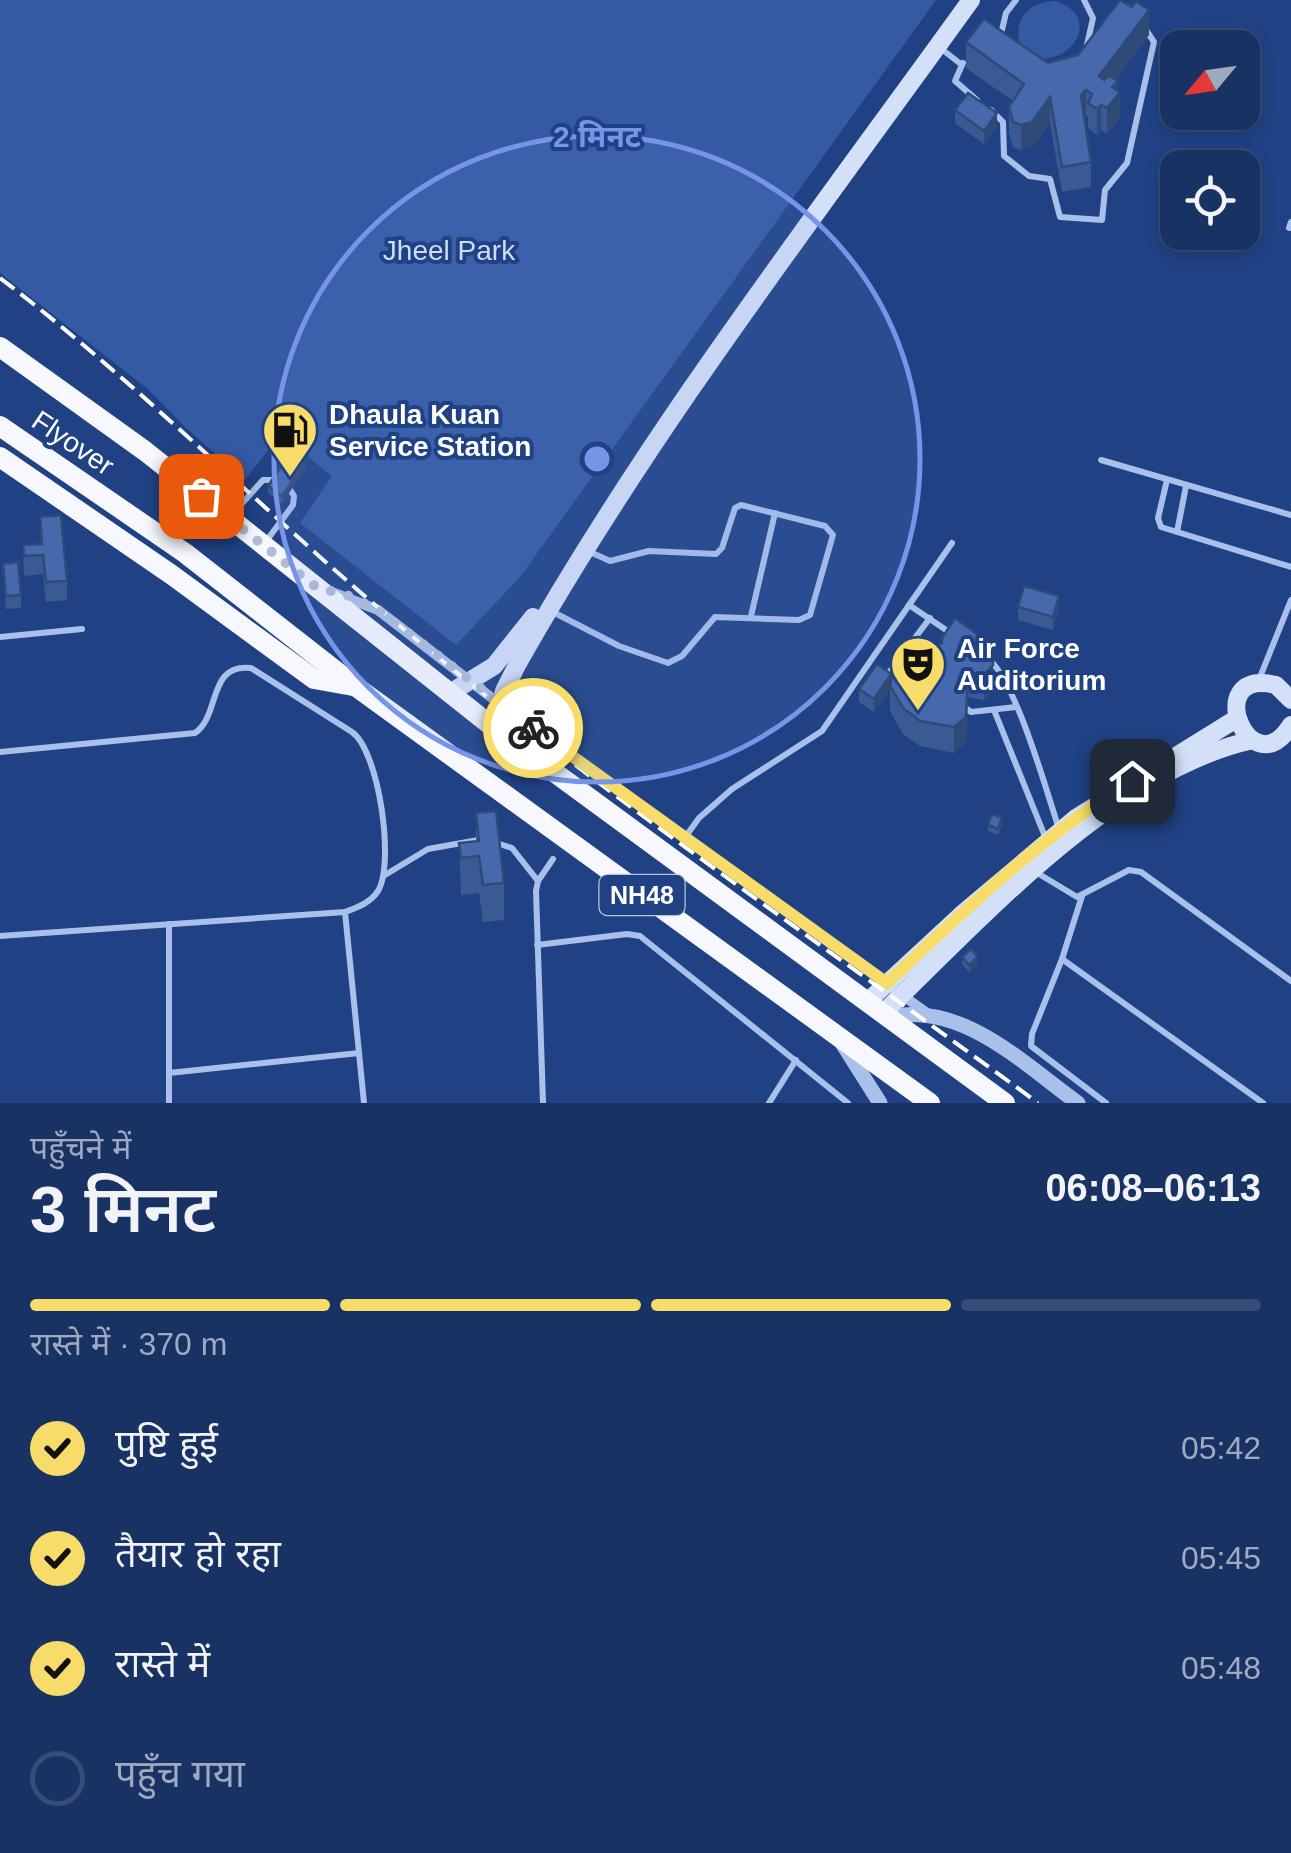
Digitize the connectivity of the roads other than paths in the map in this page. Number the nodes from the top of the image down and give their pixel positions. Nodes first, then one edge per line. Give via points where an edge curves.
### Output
1 (958, 0) edge
2 (971, 0) edge
3 (1084, 0) edge
4 (1014, 2) edge
5 (1092, 18) junction
6 (1105, 18) edge
7 (1138, 22) edge
8 (986, 35) edge
9 (938, 46) junction
10 (1003, 48) edge
11 (974, 50) edge
12 (1082, 53) edge
13 (962, 66) junction
14 (0, 348) edge
15 (0, 426) edge
16 (0, 457) edge
17 (1101, 460) dead end
18 (276, 480) edge
19 (1166, 480) junction
20 (1186, 486) junction
21 (291, 491) edge
22 (775, 513) junction
23 (1291, 515) edge
24 (229, 518) junction
25 (1177, 532) junction
26 (952, 543) dead end
27 (264, 545) junction
28 (586, 549) junction
29 (1291, 567) edge
30 (316, 587) junction
31 (1291, 600) edge
32 (908, 604) junction
33 (550, 611) junction
34 (751, 616) junction
35 (930, 618) junction
36 (82, 628) dead end
37 (952, 633) junction
38 (0, 637) edge
39 (966, 644) edge
40 (941, 650) edge
41 (980, 654) edge
42 (511, 661) junction
43 (868, 662) junction
44 (898, 674) edge
45 (887, 675) junction
46 (471, 681) junction
47 (1258, 684) junction
48 (355, 686) junction
49 (450, 694) junction
50 (956, 700) edge
51 (1291, 700) edge
52 (501, 705) junction
53 (1016, 706) junction
54 (994, 710) junction
55 (1236, 719) junction
56 (1291, 725) edge
57 (494, 728) junction
58 (1262, 740) junction
59 (1291, 743) edge
60 (0, 752) edge
61 (1049, 801) junction
62 (1034, 807) junction
63 (686, 836) junction
64 (1054, 836) junction
65 (553, 859) dead end
66 (1026, 866) junction
67 (384, 876) junction
68 (538, 881) junction
69 (1082, 896) junction
70 (345, 912) junction
71 (169, 924) junction
72 (0, 936) edge
73 (538, 944) junction
74 (1062, 960) junction
75 (1291, 981) edge
76 (895, 988) junction
77 (879, 1010) junction
78 (927, 1013) junction
79 (840, 1039) junction
80 (359, 1053) junction
81 (796, 1060) junction
82 (169, 1073) junction
83 (170, 1103) edge
84 (364, 1103) edge
85 (542, 1103) edge
86 (769, 1103) edge
87 (848, 1103) edge
88 (880, 1103) edge
89 (930, 1103) edge
90 (1005, 1103) edge
91 (1078, 1103) edge
92 (1106, 1103) edge
93 (1263, 1103) edge

1 - 42 main road via 733,315
2 - 9 main road
3 - 5 lane
4 - 8 lane
4 - 10 lane via 1000,30
5 - 6 lane
5 - 12 lane
7 - 13 lane via 1154,42 1127,163 1105,190 1100,221 1060,217 1050,180 1029,176 1006,158 1002,120 957,84
9 - 13 lane
9 - 28 main road via 742,314
11 - 13 lane
14 - 24 highway, NH48
15 - 48 highway, Flyover / NH48 via 185,553
16 - 48 highway via 314,679
17 - 19 lane
18 - 24 lane via 263,480
19 - 20 lane
19 - 25 lane via 1158,523
20 - 23 lane
20 - 25 lane
21 - 27 lane via 293,505
22 - 28 lane via 738,505 716,554 657,551 610,560
22 - 34 lane
22 - 34 lane via 830,528 832,535 810,614 798,620
24 - 27 highway, NH48
25 - 29 lane
26 - 32 lane
27 - 30 highway, NH48
28 - 33 main road
30 - 46 street via 378,610
30 - 49 highway, NH48
31 - 47 lane
32 - 35 lane
32 - 43 lane
33 - 34 lane via 668,663 715,617
33 - 42 main road
35 - 37 lane
35 - 45 lane
36 - 38 lane
37 - 39 lane
37 - 40 lane
41 - 53 lane via 995,664
42 - 46 main road
42 - 52 main road
43 - 45 lane
43 - 63 lane via 822,731 732,789
44 - 45 lane
46 - 49 main road
46 - 52 street
47 - 51 main road via 1276,685
47 - 55 main road via 1237,701
48 - 79 highway, NH48
49 - 57 highway, NH48
50 - 54 lane via 972,712
52 - 57 main road
52 - 63 street
53 - 54 lane
53 - 61 lane
54 - 62 lane
55 - 58 main road via 1239,728
55 - 64 main road
56 - 58 main road via 1280,738
57 - 77 highway, NH48
58 - 59 main road
58 - 66 main road via 1206,753
60 - 67 lane via 195,733 209,718 217,684 236,668 250,668 363,742 386,844
61 - 62 lane
61 - 64 lane
62 - 64 lane
63 - 76 street
64 - 66 main road
65 - 68 lane
66 - 69 lane
66 - 76 main road
67 - 68 lane via 428,850 484,839 512,848
67 - 70 lane via 372,898
68 - 73 lane
69 - 74 lane
69 - 75 lane via 1129,870 1141,872
70 - 71 lane
70 - 80 lane
71 - 72 lane
71 - 82 lane
73 - 81 lane via 640,936
73 - 85 lane
74 - 92 lane via 1030,1046
74 - 93 lane
76 - 77 main road
76 - 78 street
77 - 78 street
77 - 90 highway, NH48
78 - 91 street via 970,1027
79 - 88 street
79 - 89 highway, NH48
80 - 82 lane
80 - 84 lane
81 - 86 lane
81 - 87 lane
82 - 83 lane

